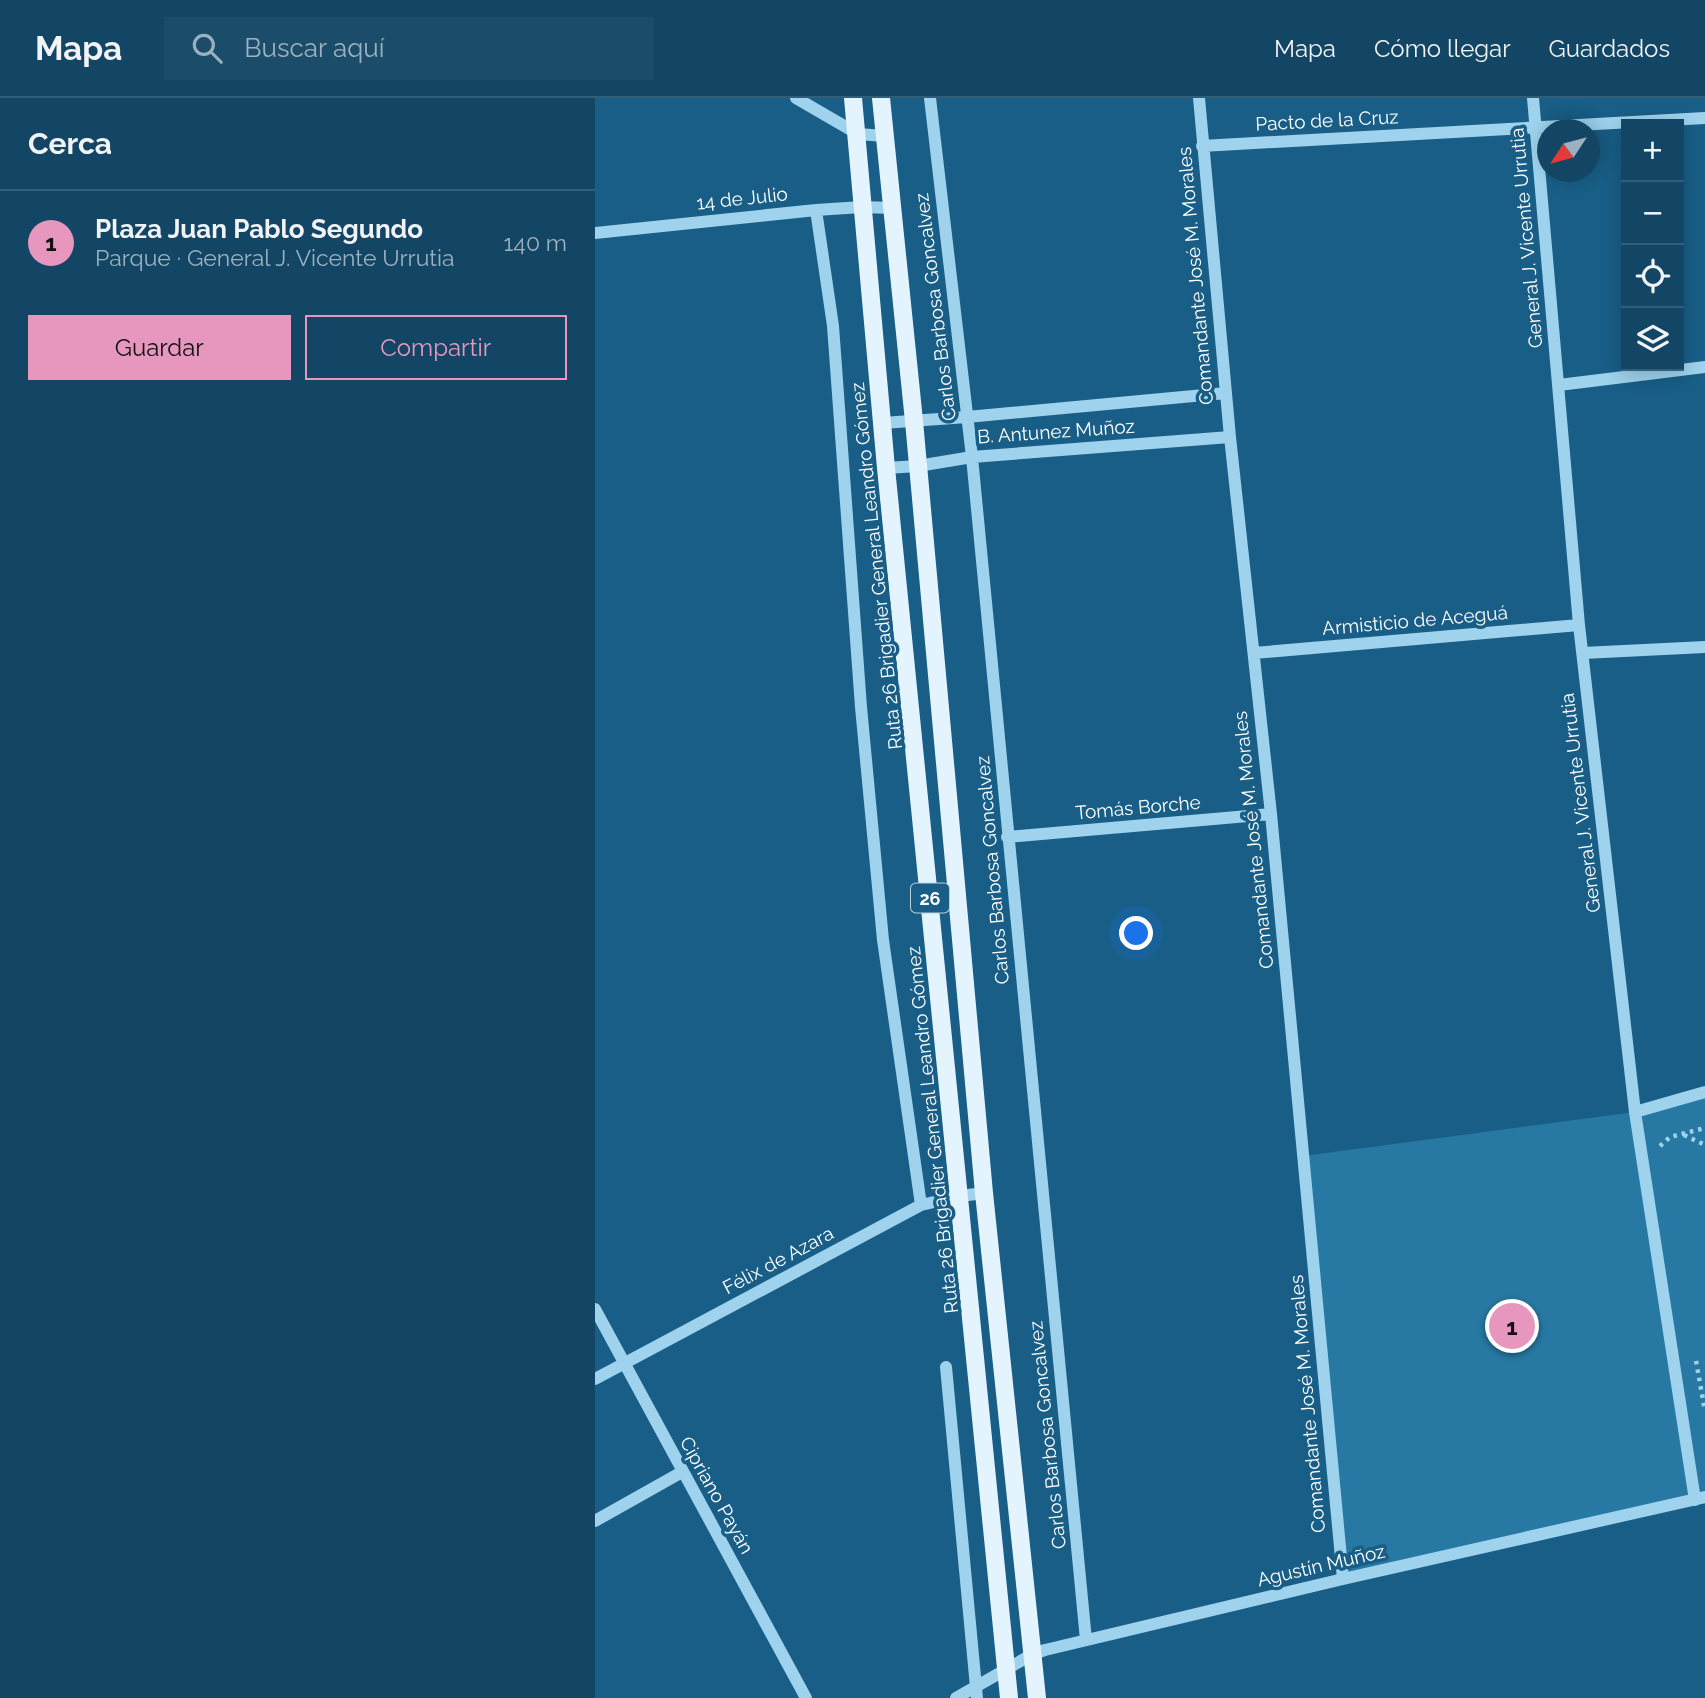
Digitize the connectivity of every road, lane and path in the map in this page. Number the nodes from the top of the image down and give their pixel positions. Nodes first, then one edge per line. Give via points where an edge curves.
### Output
1 (796, 98) edge
2 (853, 98) edge
3 (881, 98) edge
4 (929, 98) edge
5 (1199, 98) edge
6 (1533, 98) edge
7 (1705, 118) edge
8 (1535, 127) junction
9 (858, 134) junction
10 (885, 136) junction
11 (1202, 146) junction
12 (862, 207) junction
13 (892, 208) junction
14 (816, 210) junction
15 (595, 233) edge
16 (1705, 367) edge
17 (1559, 385) junction
18 (1226, 393) junction
19 (967, 418) junction
20 (914, 421) junction
21 (883, 423) junction
22 (1230, 437) junction
23 (972, 457) junction
24 (918, 466) junction
25 (886, 468) junction
26 (1579, 625) junction
27 (1705, 647) edge
28 (1254, 653) junction
29 (1583, 653) junction
30 (1271, 814) junction
31 (1007, 837) junction
32 (1705, 1092) edge
33 (1635, 1112) junction
34 (1705, 1128) edge
35 (1683, 1135) junction
36 (1705, 1144) edge
37 (1657, 1152) dead end
38 (985, 1193) junction
39 (960, 1196) junction
40 (921, 1205) junction
41 (595, 1309) edge
42 (1695, 1357) dead end
43 (624, 1364) junction
44 (947, 1367) dead end
45 (595, 1379) edge
46 (1705, 1411) edge
47 (682, 1472) junction
48 (1700, 1498) edge
49 (595, 1521) edge
50 (1343, 1579) junction
51 (1086, 1640) junction
52 (1033, 1654) junction
53 (1006, 1670) junction
54 (977, 1692) edge
55 (806, 1698) edge
56 (956, 1698) edge
57 (1009, 1698) edge
58 (1037, 1698) edge

1 - 9 street
2 - 9 main road, Ruta 26 Brigadier General Leandro Gómez / 26
3 - 10 main road, 26
4 - 19 street, Carlos Barbosa Goncalvez
5 - 11 street, Comandante José M. Morales
6 - 8 street, General J. Vicente Urrutia
7 - 8 street, Pacto de la Cruz
8 - 11 street, Pacto de la Cruz
8 - 17 street, General J. Vicente Urrutia
9 - 10 street
9 - 12 main road, Ruta 26 Brigadier General Leandro Gómez / 26
10 - 13 main road, 26
11 - 18 street, Comandante José M. Morales
12 - 13 street, 14 de Julio
12 - 14 street, 14 de Julio
12 - 21 main road, Ruta 26 Brigadier General Leandro Gómez / 26
13 - 20 main road, 26
14 - 15 street, 14 de Julio
14 - 40 street via 833,326 883,940
16 - 17 street
17 - 26 street, General J. Vicente Urrutia
18 - 19 street, B. Antunez Muñoz
18 - 22 street, Comandante José M. Morales
19 - 20 street, B. Antunez Muñoz
19 - 23 street, Carlos Barbosa Goncalvez
20 - 21 street, B. Antunez Muñoz
20 - 24 main road, 26
21 - 25 main road, Ruta 26 Brigadier General Leandro Gómez / 26
22 - 23 street, B. Antunez Muñoz
22 - 28 street, Comandante José M. Morales
23 - 24 street, B. Antunez Muñoz
23 - 31 street, Carlos Barbosa Goncalvez
24 - 25 street, B. Antunez Muñoz
24 - 38 main road, 26
25 - 39 main road, Ruta 26 Brigadier General Leandro Gómez / 26
26 - 28 street, Armisticio de Aceguá
26 - 29 street, General J. Vicente Urrutia
27 - 29 street
28 - 30 street, Comandante José M. Morales
29 - 33 street, General J. Vicente Urrutia
30 - 31 street, Tomás Borche
30 - 50 street, Comandante José M. Morales
31 - 51 street, Carlos Barbosa Goncalvez
32 - 33 street
33 - 48 street, General J. Vicente Urrutia
34 - 35 path
35 - 36 path
35 - 37 path via 1669,1137
38 - 39 street, Félix de Azara
38 - 52 main road, 26
39 - 40 street, Félix de Azara
39 - 53 main road, Ruta 26 Brigadier General Leandro Gómez / 26
40 - 43 street, Félix de Azara
41 - 43 street, Cipriano Payán
42 - 46 path
43 - 45 street, Félix de Azara
43 - 47 street, Cipriano Payán
44 - 54 street
47 - 49 street
47 - 55 street, Cipriano Payán
48 - 50 street, Agustín Muñoz
50 - 51 street, Agustín Muñoz
51 - 52 street, Agustín Muñoz
52 - 53 street, Agustín Muñoz
52 - 58 main road, 26
53 - 54 street, Agustín Muñoz
53 - 57 main road, Ruta 26 Brigadier General Leandro Gómez / 26
54 - 56 street, Agustín Muñoz

